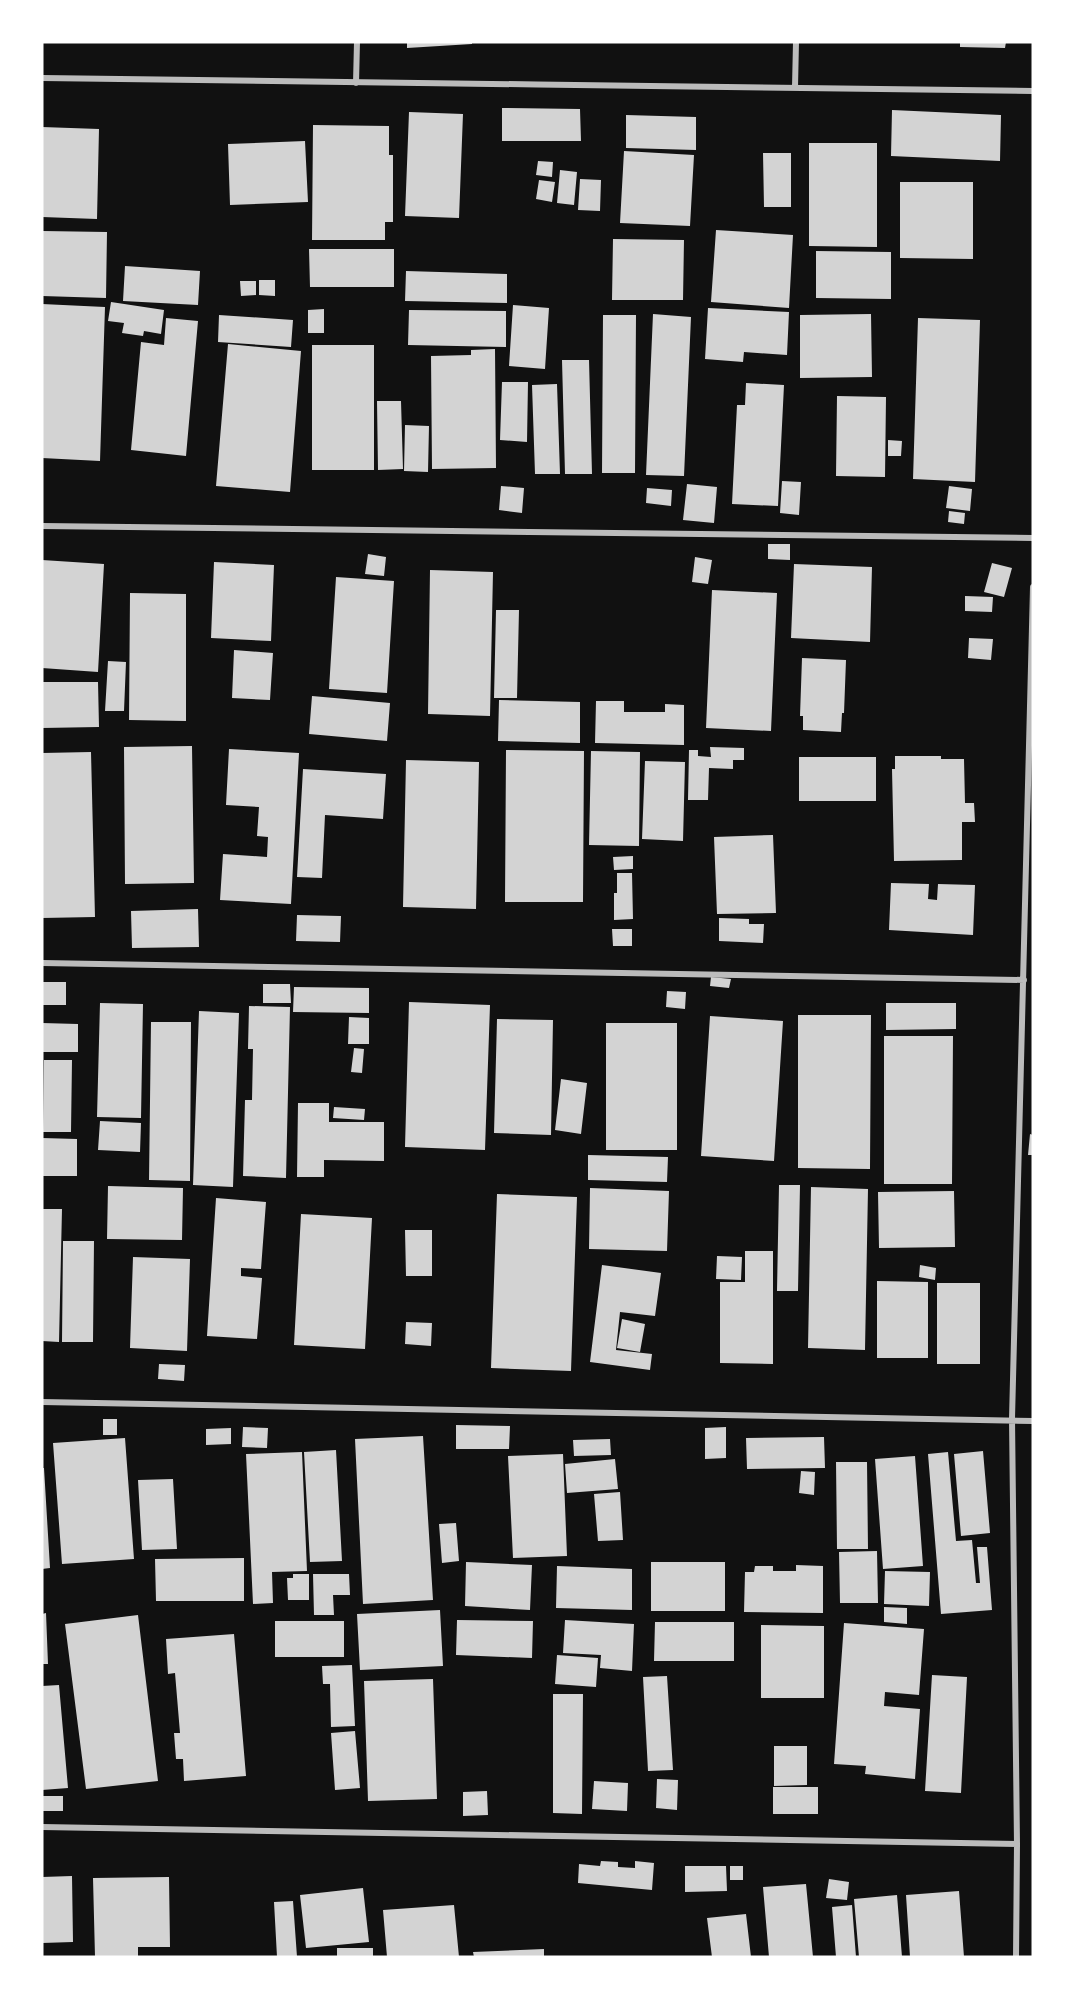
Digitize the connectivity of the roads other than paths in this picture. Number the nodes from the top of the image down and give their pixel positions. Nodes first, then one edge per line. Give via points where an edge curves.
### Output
1 (357, 42) edge
2 (796, 42) edge
3 (42, 78) edge
4 (356, 83) junction
5 (795, 87) junction
6 (1033, 91) edge
7 (42, 526) edge
8 (1033, 538) edge
9 (1033, 587) edge
10 (42, 963) edge
11 (1024, 980) junction
12 (42, 1402) edge
13 (1012, 1419) junction
14 (1033, 1420) edge
15 (42, 1827) edge
16 (1017, 1844) junction
17 (1016, 1957) edge

1 - 4 street
2 - 5 street
3 - 4 street
4 - 5 street
5 - 6 street
7 - 8 street
9 - 11 street
10 - 11 street
11 - 13 street
12 - 13 street
13 - 14 street
13 - 16 street
15 - 16 street
16 - 17 street

